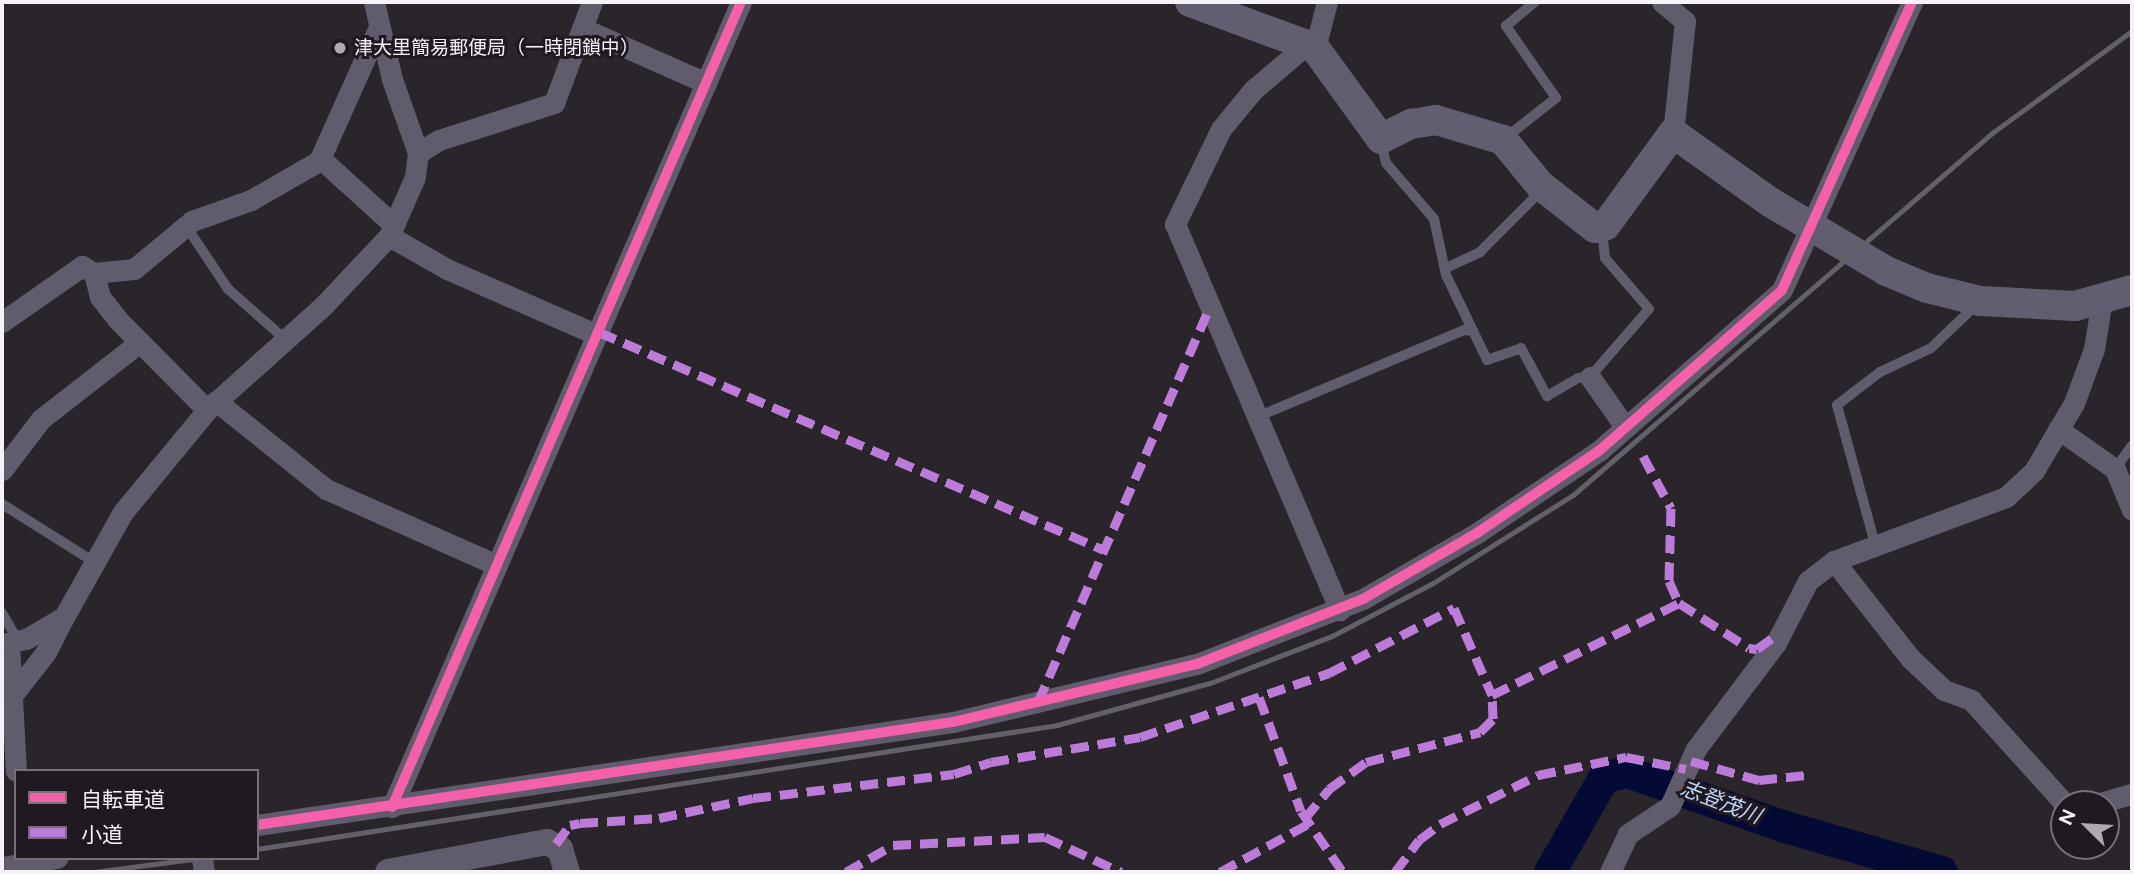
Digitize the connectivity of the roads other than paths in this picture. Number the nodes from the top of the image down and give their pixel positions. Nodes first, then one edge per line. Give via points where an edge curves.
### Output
1 (374, 2) edge
2 (592, 2) edge
3 (741, 2) edge
4 (1190, 2) edge
5 (1327, 2) edge
6 (1535, 2) edge
7 (1662, 2) edge
8 (1912, 2) edge
9 (379, 27) junction
10 (582, 28) junction
11 (1311, 47) junction
12 (706, 83) junction
13 (1673, 133) junction
14 (1381, 139) junction
15 (1503, 140) junction
16 (418, 153) junction
17 (320, 158) junction
18 (1544, 188) junction
19 (186, 226) junction
20 (1815, 226) junction
21 (1602, 228) junction
22 (391, 230) junction
23 (1446, 268) junction
24 (94, 273) junction
25 (2132, 290) edge
26 (2102, 299) junction
27 (1980, 301) junction
28 (2, 322) edge
29 (1473, 331) junction
30 (597, 335) junction
31 (285, 339) junction
32 (140, 342) junction
33 (1590, 377) junction
34 (212, 405) junction
35 (1257, 418) junction
36 (1625, 427) junction
37 (2058, 429) junction
38 (2132, 446) edge
39 (2116, 469) junction
40 (2, 470) edge
41 (2, 504) edge
42 (2132, 510) edge
43 (1875, 544) junction
44 (1834, 561) junction
45 (94, 562) junction
46 (497, 565) junction
47 (1340, 610) junction
48 (2, 613) edge
49 (64, 617) junction
50 (10, 643) edge
51 (14, 693) junction
52 (16, 769) edge
53 (2052, 790) edge
54 (392, 807) junction
55 (259, 825) edge
56 (39, 860) edge
57 (13, 863) edge
58 (388, 872) edge
59 (567, 872) edge
60 (1610, 872) edge

1 - 9 street
2 - 10 street
3 - 12 street
4 - 11 main road
5 - 11 street
6 - 15 lane via 1506,26 1556,97
7 - 13 street via 1685,21
8 - 20 street
9 - 16 street
9 - 17 street
10 - 12 street
10 - 16 street via 554,103 439,140
11 - 14 main road
11 - 35 street via 1253,90 1221,129 1175,224
12 - 30 street
13 - 20 main road
13 - 21 main road
14 - 15 main road via 1411,124 1436,120
14 - 23 lane via 1386,163 1434,219
15 - 18 main road
16 - 22 street via 415,177
17 - 19 street via 251,200
17 - 22 street
18 - 21 main road via 1587,224
18 - 23 lane via 1480,252
19 - 24 street via 134,270
19 - 31 lane via 228,289
20 - 27 main road via 1886,271
20 - 36 street via 1782,290
21 - 33 lane via 1605,258 1649,309
22 - 30 street via 447,269
22 - 31 street
23 - 29 lane
24 - 28 street via 82,266
24 - 32 street via 106,305
25 - 26 main road
26 - 27 main road via 2075,306
26 - 37 street via 2094,349
27 - 43 lane via 1931,348 1880,372 1837,405
29 - 33 lane via 1488,360 1521,348 1547,396 1578,378
29 - 35 lane via 1464,330
30 - 46 street
31 - 34 street
32 - 34 street
32 - 40 street via 41,419
33 - 36 street
34 - 45 street via 123,512
34 - 46 street via 326,489
35 - 47 street
36 - 47 street via 1594,455 1477,533
37 - 39 street
37 - 43 street via 2034,471 2006,497
38 - 39 lane
39 - 42 street
41 - 45 lane
43 - 44 street
44 - 53 street via 1910,658 1944,690 1971,700
44 - 60 street via 1802,589 1776,643 1685,771 1670,806 1628,834
45 - 49 street
46 - 54 street
47 - 54 street via 1197,664 953,722
48 - 50 lane
49 - 50 street
49 - 51 street via 46,652
50 - 51 street
51 - 52 street
54 - 55 street
56 - 57 street
58 - 59 street via 547,842 560,849

